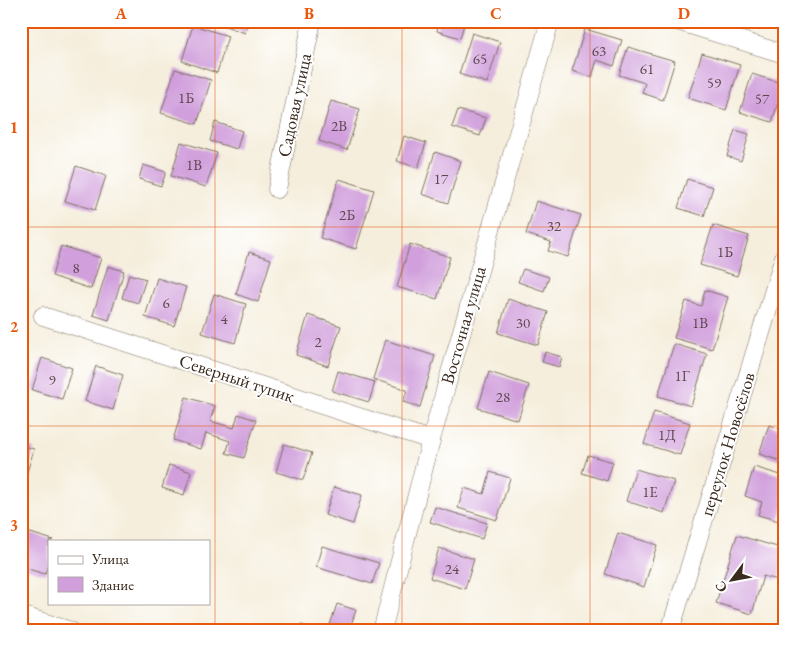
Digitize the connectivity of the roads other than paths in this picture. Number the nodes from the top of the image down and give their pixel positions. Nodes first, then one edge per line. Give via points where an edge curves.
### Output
1 (312, 21) edge
2 (550, 21) edge
3 (676, 21) edge
4 (784, 54) edge
5 (277, 188) dead end
6 (784, 257) edge
7 (43, 316) dead end
8 (430, 440) junction
9 (21, 615) edge
10 (71, 631) edge
11 (382, 631) edge
12 (670, 631) edge

1 - 5 street, Садовая улица
2 - 8 street, Восточная улица
3 - 4 street
6 - 12 street, переулок Новосёлов
7 - 8 street, Северный тупик
8 - 11 street, Восточная улица
9 - 10 street

